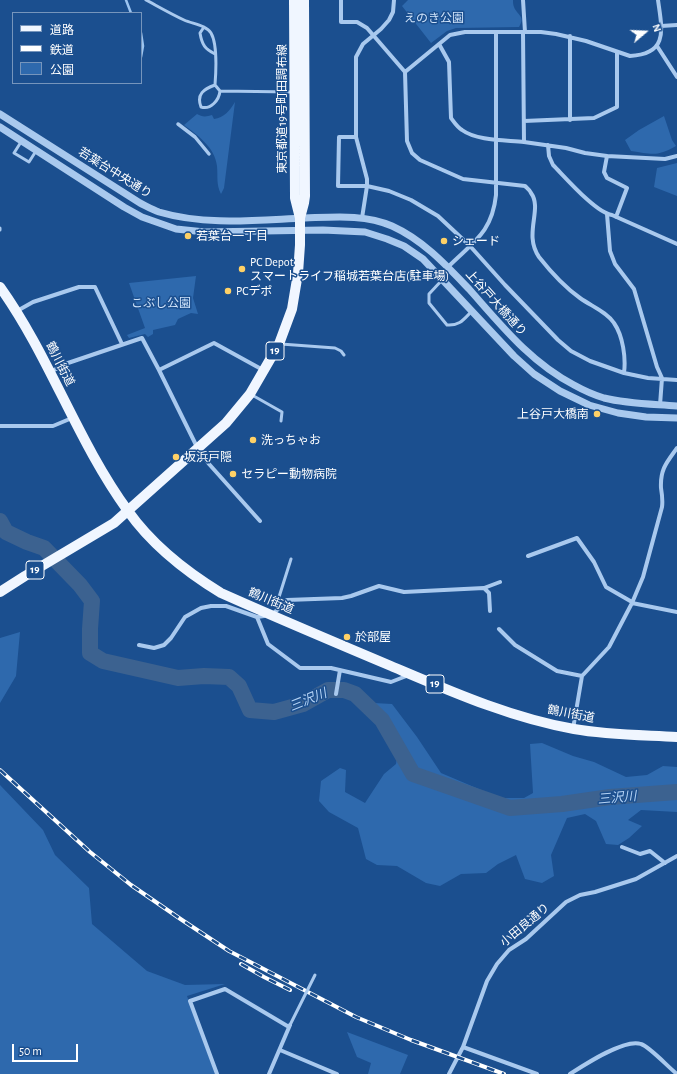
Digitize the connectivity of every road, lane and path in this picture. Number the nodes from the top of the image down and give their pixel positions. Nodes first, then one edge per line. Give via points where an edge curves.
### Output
1 (146, 0) edge
2 (294, 0) edge
3 (304, 0) edge
4 (341, 0) edge
5 (394, 0) edge
6 (523, 0) edge
7 (658, 0) edge
8 (677, 25) edge
9 (661, 26) junction
10 (204, 27) junction
11 (496, 32) junction
12 (524, 32) junction
13 (374, 35) junction
14 (570, 36) junction
15 (439, 44) junction
16 (657, 46) junction
17 (617, 52) junction
18 (216, 54) junction
19 (405, 72) junction
20 (677, 77) edge
21 (215, 85) junction
22 (220, 91) junction
23 (295, 92) junction
24 (0, 114) edge
25 (570, 120) junction
26 (524, 121) junction
27 (178, 124) dead end
28 (0, 127) edge
29 (356, 137) junction
30 (496, 140) junction
31 (22, 141) junction
32 (524, 142) junction
33 (548, 145) junction
34 (36, 151) junction
35 (209, 154) dead end
36 (606, 156) junction
37 (677, 156) edge
38 (496, 184) junction
39 (367, 186) junction
40 (607, 214) junction
41 (616, 216) junction
42 (300, 218) junction
43 (362, 218) junction
44 (300, 230) junction
45 (677, 244) edge
46 (470, 246) junction
47 (448, 267) junction
48 (443, 279) junction
49 (0, 287) edge
50 (17, 311) junction
51 (472, 311) junction
52 (122, 344) junction
53 (279, 344) junction
54 (344, 355) dead end
55 (160, 370) junction
56 (265, 371) junction
57 (50, 372) junction
58 (624, 373) junction
59 (662, 378) junction
60 (677, 380) edge
61 (250, 394) junction
62 (660, 404) junction
63 (677, 406) edge
64 (73, 418) junction
65 (677, 418) edge
66 (281, 421) dead end
67 (0, 426) edge
68 (677, 448) edge
69 (198, 449) junction
70 (128, 512) junction
71 (260, 521) dead end
72 (528, 556) dead end
73 (291, 559) dead end
74 (500, 582) dead end
75 (484, 588) junction
76 (0, 592) edge
77 (632, 602) junction
78 (281, 606) junction
79 (490, 611) dead end
80 (677, 612) edge
81 (272, 616) junction
82 (257, 617) junction
83 (499, 628) dead end
84 (139, 645) dead end
85 (340, 670) junction
86 (410, 674) junction
87 (582, 676) junction
88 (336, 694) dead end
89 (573, 729) junction
90 (677, 737) edge
91 (622, 847) dead end
92 (677, 856) edge
93 (664, 864) junction
94 (315, 975) dead end
95 (290, 1026) junction
96 (463, 1047) junction
97 (280, 1050) junction
98 (217, 1074) edge
99 (269, 1074) edge
100 (337, 1074) edge
101 (449, 1074) edge
102 (537, 1074) edge
103 (570, 1074) edge
104 (677, 1074) edge

1 - 10 lane via 185,21
2 - 23 main road, 東京都道19号町田調布線 / 19
3 - 42 main road, 東京都道19号町田調布線 / 19 via 305,196
4 - 13 street via 341,22 357,22
5 - 13 street via 390,20
6 - 12 street
7 - 9 street
8 - 9 street
9 - 16 street
10 - 18 lane via 211,32
10 - 18 lane via 200,33 202,44
11 - 12 street
11 - 15 street via 456,33
11 - 30 street
12 - 14 street
12 - 26 street
13 - 19 street
13 - 29 street via 363,44 356,57
14 - 17 street
14 - 25 street
15 - 19 street
15 - 30 street via 449,62 451,118 462,130
16 - 17 street via 650,52 640,55 630,56
16 - 20 street
17 - 25 street via 617,107 594,118
18 - 21 lane
19 - 38 street via 406,141 412,153 420,160 463,179
21 - 22 lane
21 - 22 lane via 203,91 199,100 201,107 208,107 215,102
22 - 23 lane
23 - 42 main road, 東京都道19号町田調布線 / 19 via 295,198
24 - 42 street, 若葉台中央通り via 140,203 158,211 206,220
25 - 26 street
26 - 32 street
27 - 35 street via 195,137
28 - 31 street, 若葉台中央通り
29 - 39 street
29 - 39 street via 338,137 338,186
30 - 32 street
30 - 38 street
31 - 34 street, 若葉台中央通り
31 - 34 lane via 14,153 29,162
32 - 33 street
33 - 36 street
33 - 40 street via 553,165 597,208
34 - 44 street, 若葉台中央通り via 124,207 170,227 205,232
36 - 37 street via 665,160
36 - 41 street via 606,178 627,188
38 - 46 street via 495,209 490,222
38 - 58 street via 525,186 532,193 536,205 532,224 534,248 567,288 614,322 623,348
39 - 43 street
39 - 46 street via 411,200 438,216
40 - 41 street
40 - 59 street via 610,251 615,264 634,289
41 - 45 street
42 - 43 street, 上谷戸大橋通り
42 - 44 main road, 東京都道19号町田調布線 / 19
43 - 47 street, 上谷戸大橋通り via 409,234
44 - 48 street, 上谷戸大橋通り via 365,232 387,239 404,246 423,259
44 - 53 main road, 東京都道19号町田調布線 / 19 via 298,273 292,309
46 - 47 street
46 - 58 street via 571,351
47 - 62 street, 上谷戸大橋通り via 517,343 558,377 604,398
48 - 51 street, 上谷戸大橋通り
48 - 51 lane via 429,294 429,303 447,325 455,326
49 - 50 main road, 鶴川街道 / 19
50 - 52 street via 33,302 79,287 95,287
50 - 57 main road, 鶴川街道 / 19
51 - 65 street, 上谷戸大橋通り via 514,356 534,374 560,391 589,405 618,413
52 - 55 street via 142,338
52 - 57 street
53 - 54 lane via 335,348
53 - 56 main road, 東京都道19号町田調布線 / 19
55 - 56 street via 214,343
55 - 69 street
56 - 61 main road, 東京都道19号町田調布線 / 19
57 - 64 main road, 鶴川街道 / 19
58 - 59 street
59 - 60 street
59 - 62 street
61 - 66 lane via 282,412
61 - 69 main road, 東京都道19号町田調布線 / 19 via 226,423
62 - 63 street, 上谷戸大橋通り
64 - 67 street via 53,426
64 - 70 main road, 鶴川街道 / 19 via 103,474
68 - 77 street via 661,474 662,507 643,577
69 - 70 main road, 東京都道19号町田調布線 / 19
69 - 71 street via 208,464
70 - 76 main road, 東京都道19号町田調布線 / 19 via 107,528
70 - 81 main road, 鶴川街道 / 19 via 152,540 184,568 220,593
72 - 77 street via 577,538 594,562 606,587
73 - 78 lane via 279,597
74 - 75 street
75 - 78 street via 404,592 379,586 342,598 287,600
75 - 79 street via 489,593
77 - 80 street
77 - 87 street via 612,643
78 - 81 street
81 - 82 street
81 - 86 main road, 鶴川街道 / 19
82 - 84 street via 226,606 201,608 185,617 164,645 154,648
82 - 85 street via 268,644 300,668
83 - 87 street via 515,645 558,671
85 - 86 street via 391,682
85 - 88 street
86 - 89 main road, 鶴川街道 / 19 via 515,715
87 - 89 street
89 - 90 main road, 鶴川街道 / 19
91 - 93 street via 640,854 650,852
92 - 93 street, 小田良通り
93 - 96 street, 小田良通り via 636,879 580,895 566,902 526,939 509,950 496,964 487,982
94 - 95 lane, bridge
95 - 97 street
95 - 98 street via 225,989 190,1001
96 - 101 street, 小田良通り
96 - 102 street
97 - 99 street
97 - 100 street
103 - 104 street via 607,1052 632,1043 649,1049

